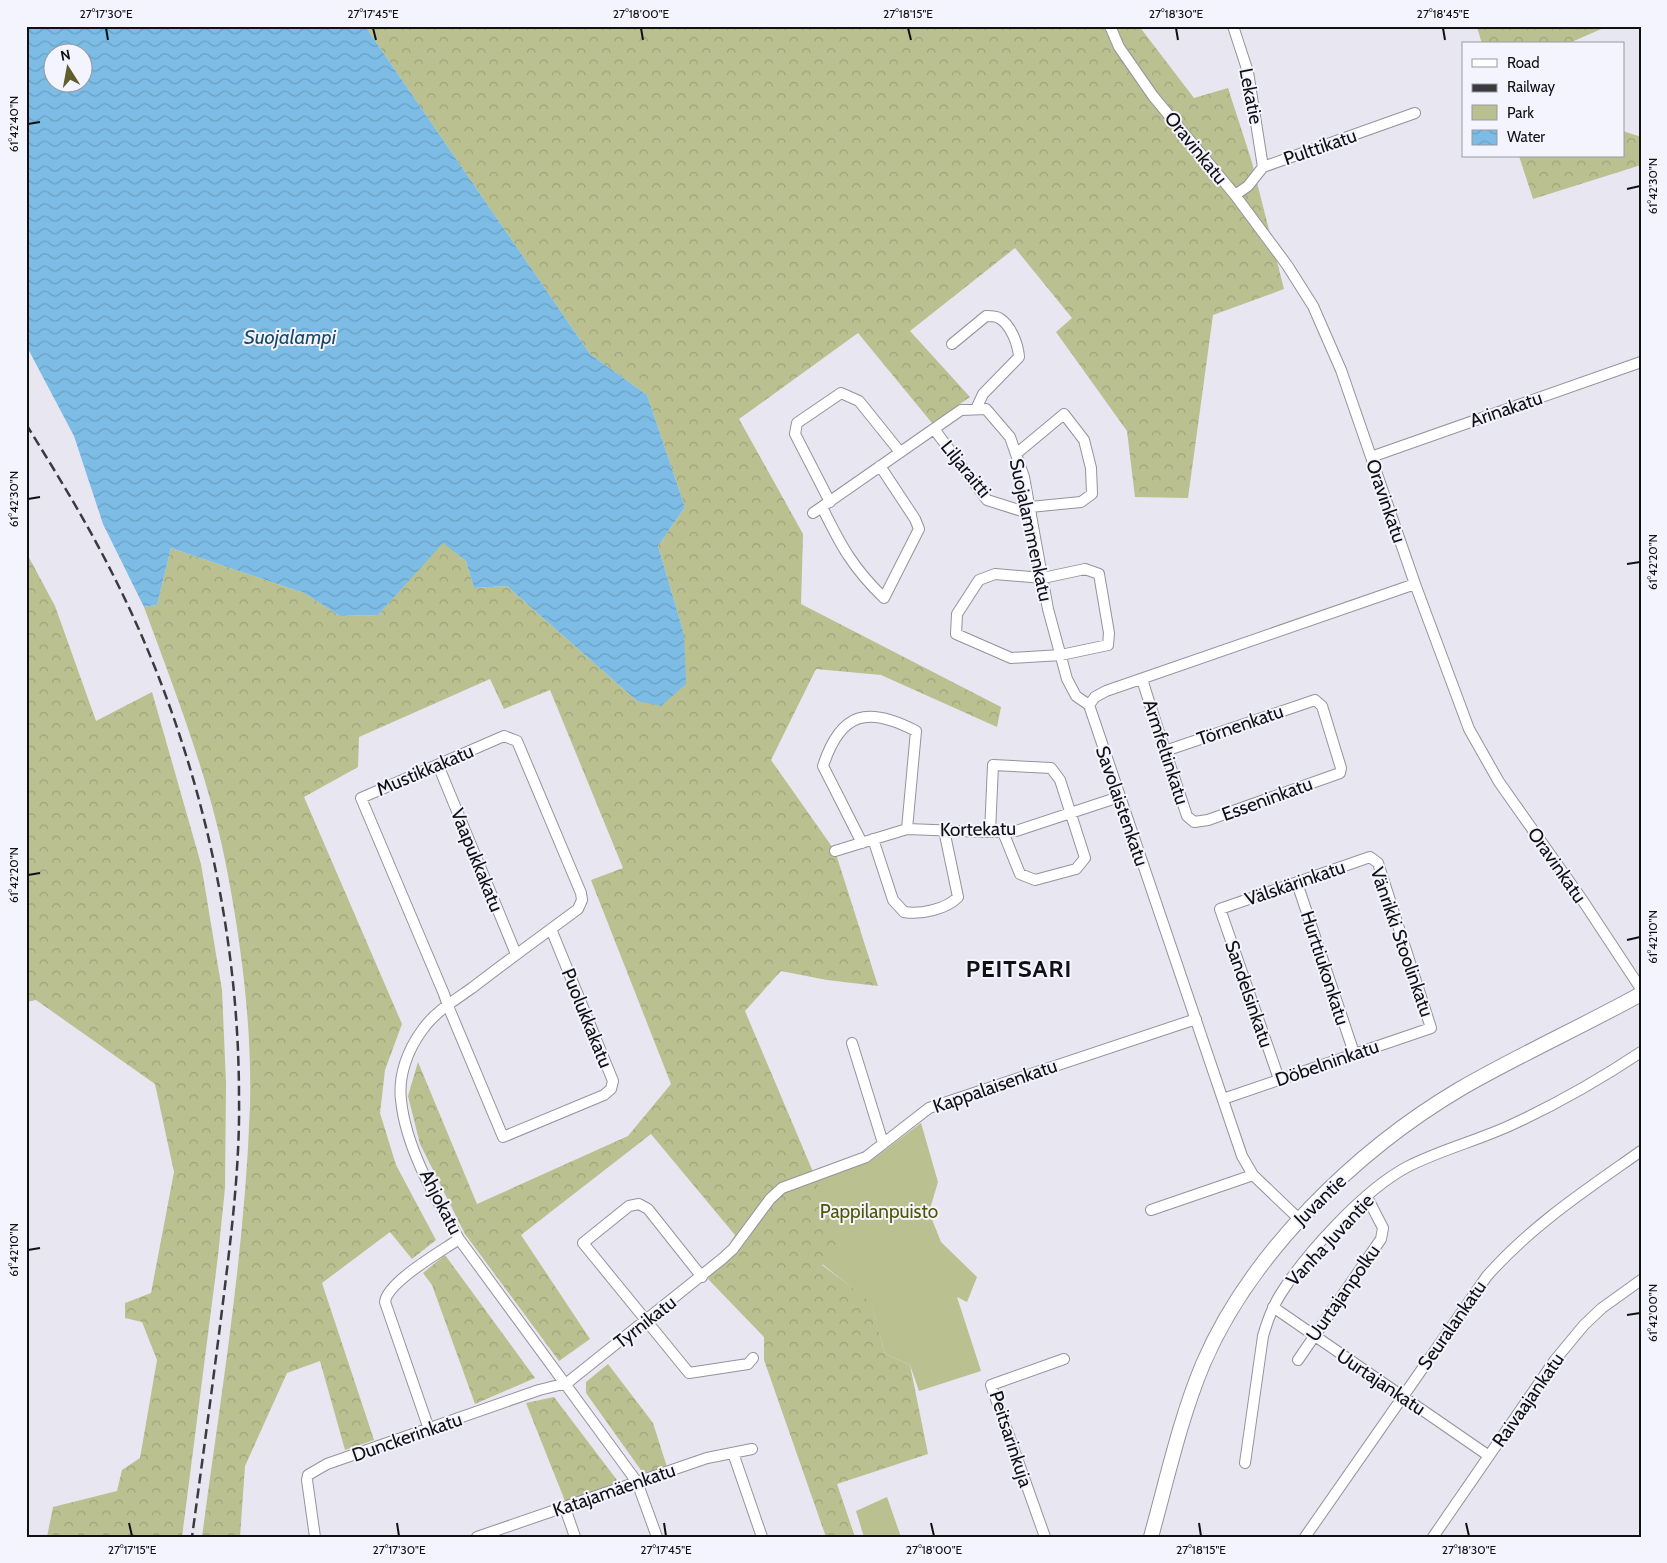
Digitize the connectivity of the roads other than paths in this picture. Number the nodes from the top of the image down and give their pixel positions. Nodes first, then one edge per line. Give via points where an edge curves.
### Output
1 (1110, 26) edge
2 (1233, 26) edge
3 (1415, 113) dead end
4 (1263, 167) junction
5 (1235, 195) junction
6 (952, 344) dead end
7 (1641, 362) edge
8 (976, 409) junction
9 (934, 429) junction
10 (900, 452) junction
11 (1016, 454) junction
12 (1371, 457) junction
13 (880, 466) junction
14 (822, 507) junction
15 (1030, 511) junction
16 (1043, 578) junction
17 (1415, 584) junction
18 (1061, 655) junction
19 (1142, 679) junction
20 (1089, 705) junction
21 (1166, 751) junction
22 (438, 765) junction
23 (1340, 773) joint
24 (1119, 797) junction
25 (1071, 813) junction
26 (1194, 822) joint
27 (907, 828) junction
28 (944, 830) junction
29 (990, 832) junction
30 (1003, 832) junction
31 (873, 840) junction
32 (862, 843) junction
33 (835, 851) dead end
34 (1370, 857) joint
35 (1297, 883) junction
36 (581, 893) joint
37 (1220, 909) joint
38 (551, 929) junction
39 (516, 954) junction
40 (1641, 989) edge
41 (1641, 994) edge
42 (448, 1006) junction
43 (1196, 1019) junction
44 (1431, 1028) joint
45 (852, 1044) dead end
46 (1641, 1052) edge
47 (1354, 1053) junction
48 (1279, 1079) junction
49 (1223, 1099) junction
50 (883, 1143) junction
51 (1641, 1151) edge
52 (1252, 1175) junction
53 (1367, 1197) junction
54 (1150, 1210) dead end
55 (1299, 1219) junction
56 (459, 1239) junction
57 (722, 1259) joint
58 (702, 1277) junction
59 (1641, 1280) edge
60 (1273, 1308) junction
61 (647, 1321) junction
62 (1314, 1335) junction
63 (753, 1358) dead end
64 (1064, 1359) dead end
65 (1298, 1360) dead end
66 (567, 1383) junction
67 (1402, 1396) junction
68 (429, 1429) junction
69 (752, 1449) dead end
70 (733, 1453) junction
71 (1489, 1456) junction
72 (1245, 1463) dead end
73 (637, 1482) junction
74 (565, 1508) junction
75 (479, 1536) edge
76 (315, 1537) edge
77 (575, 1537) edge
78 (656, 1537) edge
79 (762, 1537) edge
80 (1044, 1537) edge
81 (1152, 1537) edge
82 (1304, 1537) edge
83 (1433, 1537) edge

1 - 5 street, Oravinkatu via 1119,47 1153,96
2 - 4 street, Lekatie via 1248,72
3 - 4 street, Pulttikatu
4 - 5 street, Pulttikatu via 1248,186
5 - 12 street, Oravinkatu via 1313,306 1341,370
6 - 8 street via 986,316 999,318 1012,332 1019,348 1019,357 983,394
7 - 12 street, Arinakatu
8 - 9 street via 961,410
8 - 11 street, Suojalammenkatu via 986,409 1010,437
9 - 10 street
9 - 15 street, Liljaraitti via 987,500
10 - 13 street
10 - 14 street via 859,401 841,393 797,423 795,434
11 - 15 street, Suojalammenkatu
11 - 15 street via 1064,414 1084,440 1091,468 1092,494 1081,502
12 - 17 street, Oravinkatu
13 - 14 street
13 - 14 street via 915,519 918,529 884,598 861,576 841,547
15 - 16 street, Suojalammenkatu
16 - 18 street, Suojalammenkatu
16 - 18 street via 1085,569 1099,574 1110,633 1108,645
16 - 18 street via 996,574 979,580 957,614 956,634 1011,658
17 - 19 street
17 - 40 street, Oravinkatu via 1452,684 1478,744 1499,782
18 - 20 street, Suojalammenkatu via 1076,696
19 - 20 street via 1095,697
19 - 21 street, Armfeltinkatu
20 - 24 street, Savolaistenkatu
21 - 23 street, Törnenkatu via 1315,700 1322,706
21 - 26 street, Armfeltinkatu via 1187,816
22 - 36 street, Mustikkakatu via 504,736 517,741
22 - 39 street, Vaapukkakatu
22 - 42 street, Mustikkakatu via 361,798
23 - 26 street, Esseninkatu via 1208,820
24 - 25 street, Kortekatu
24 - 43 street, Savolaistenkatu
25 - 29 street via 1060,780 1051,768 993,766
25 - 30 street, Kortekatu via 1016,831
25 - 30 street via 1085,858 1076,869 1035,880 1020,874
27 - 28 street, Kortekatu
27 - 31 street, Kortekatu
27 - 32 street via 916,731 894,720 860,716 849,721 828,749 823,766
28 - 29 street, Kortekatu
28 - 31 street via 958,897 952,904 915,914 904,912 894,900
29 - 30 street, Kortekatu
31 - 32 street, Kortekatu
32 - 33 street, Kortekatu
34 - 35 street, Välskärinkatu
34 - 44 street, Vänrikki Stoolinkatu via 1378,864
35 - 37 street, Välskärinkatu
35 - 47 street, Hurttiukonkatu
36 - 38 street, Ahjokatu via 578,908
37 - 48 street, Sandelsinkatu
38 - 39 street, Ahjokatu
38 - 42 street, Puolukkakatu via 613,1081 604,1096 503,1137
39 - 42 street, Ahjokatu
41 - 55 main road, Juvantie via 1494,1070 1421,1115 1372,1153
42 - 56 street, Ahjokatu via 431,1019 413,1045 405,1064 401,1098 412,1145
43 - 49 street, Savolaistenkatu
43 - 50 street, Kappalaisenkatu via 929,1108
44 - 47 street, Döbelninkatu
45 - 50 street
46 - 53 street, Vanha Juvantie via 1547,1108 1408,1167
47 - 48 street, Döbelninkatu
48 - 49 street, Döbelninkatu
49 - 52 street, Savolaistenkatu via 1242,1156
50 - 57 street, Kappalaisenkatu via 866,1157 782,1188
51 - 67 street, Seuralankatu via 1540,1223 1506,1254 1472,1296
52 - 54 street
52 - 55 street, Savolaistenkatu
53 - 60 street, Vanha Juvantie via 1303,1264
53 - 62 street, Uurtajanpolku via 1383,1228 1381,1239
55 - 81 main road, Juvantie via 1267,1256 1232,1309 1204,1362 1188,1404
56 - 66 street, Ahjokatu
56 - 68 street via 390,1288 386,1295 385,1302
57 - 58 street, Tyrnikatu
58 - 61 street, Tyrnikatu
58 - 61 street via 648,1209 638,1204 629,1206 583,1243
59 - 71 street, Raivaajankatu via 1584,1325 1554,1360
60 - 62 street, Uurtajankatu
60 - 72 street, Vanha Juvantie via 1262,1336
61 - 63 street via 689,1374 748,1364
61 - 66 street, Tyrnikatu
62 - 65 street, Uurtajanpolku
62 - 67 street, Uurtajankatu
64 - 80 street, Peitsarinkuja via 991,1385
66 - 68 street, Dunckerinkatu
66 - 73 street, Ahjokatu
67 - 71 street, Uurtajankatu
67 - 82 street, Seuralankatu
68 - 76 street, Dunckerinkatu via 318,1468 308,1475
69 - 70 street, Katajamäenkatu
70 - 73 street, Katajamäenkatu via 707,1458
70 - 79 street
71 - 83 street, Raivaajankatu
73 - 74 street, Katajamäenkatu
73 - 78 street, Ahjokatu
74 - 75 street, Katajamäenkatu
74 - 77 street

